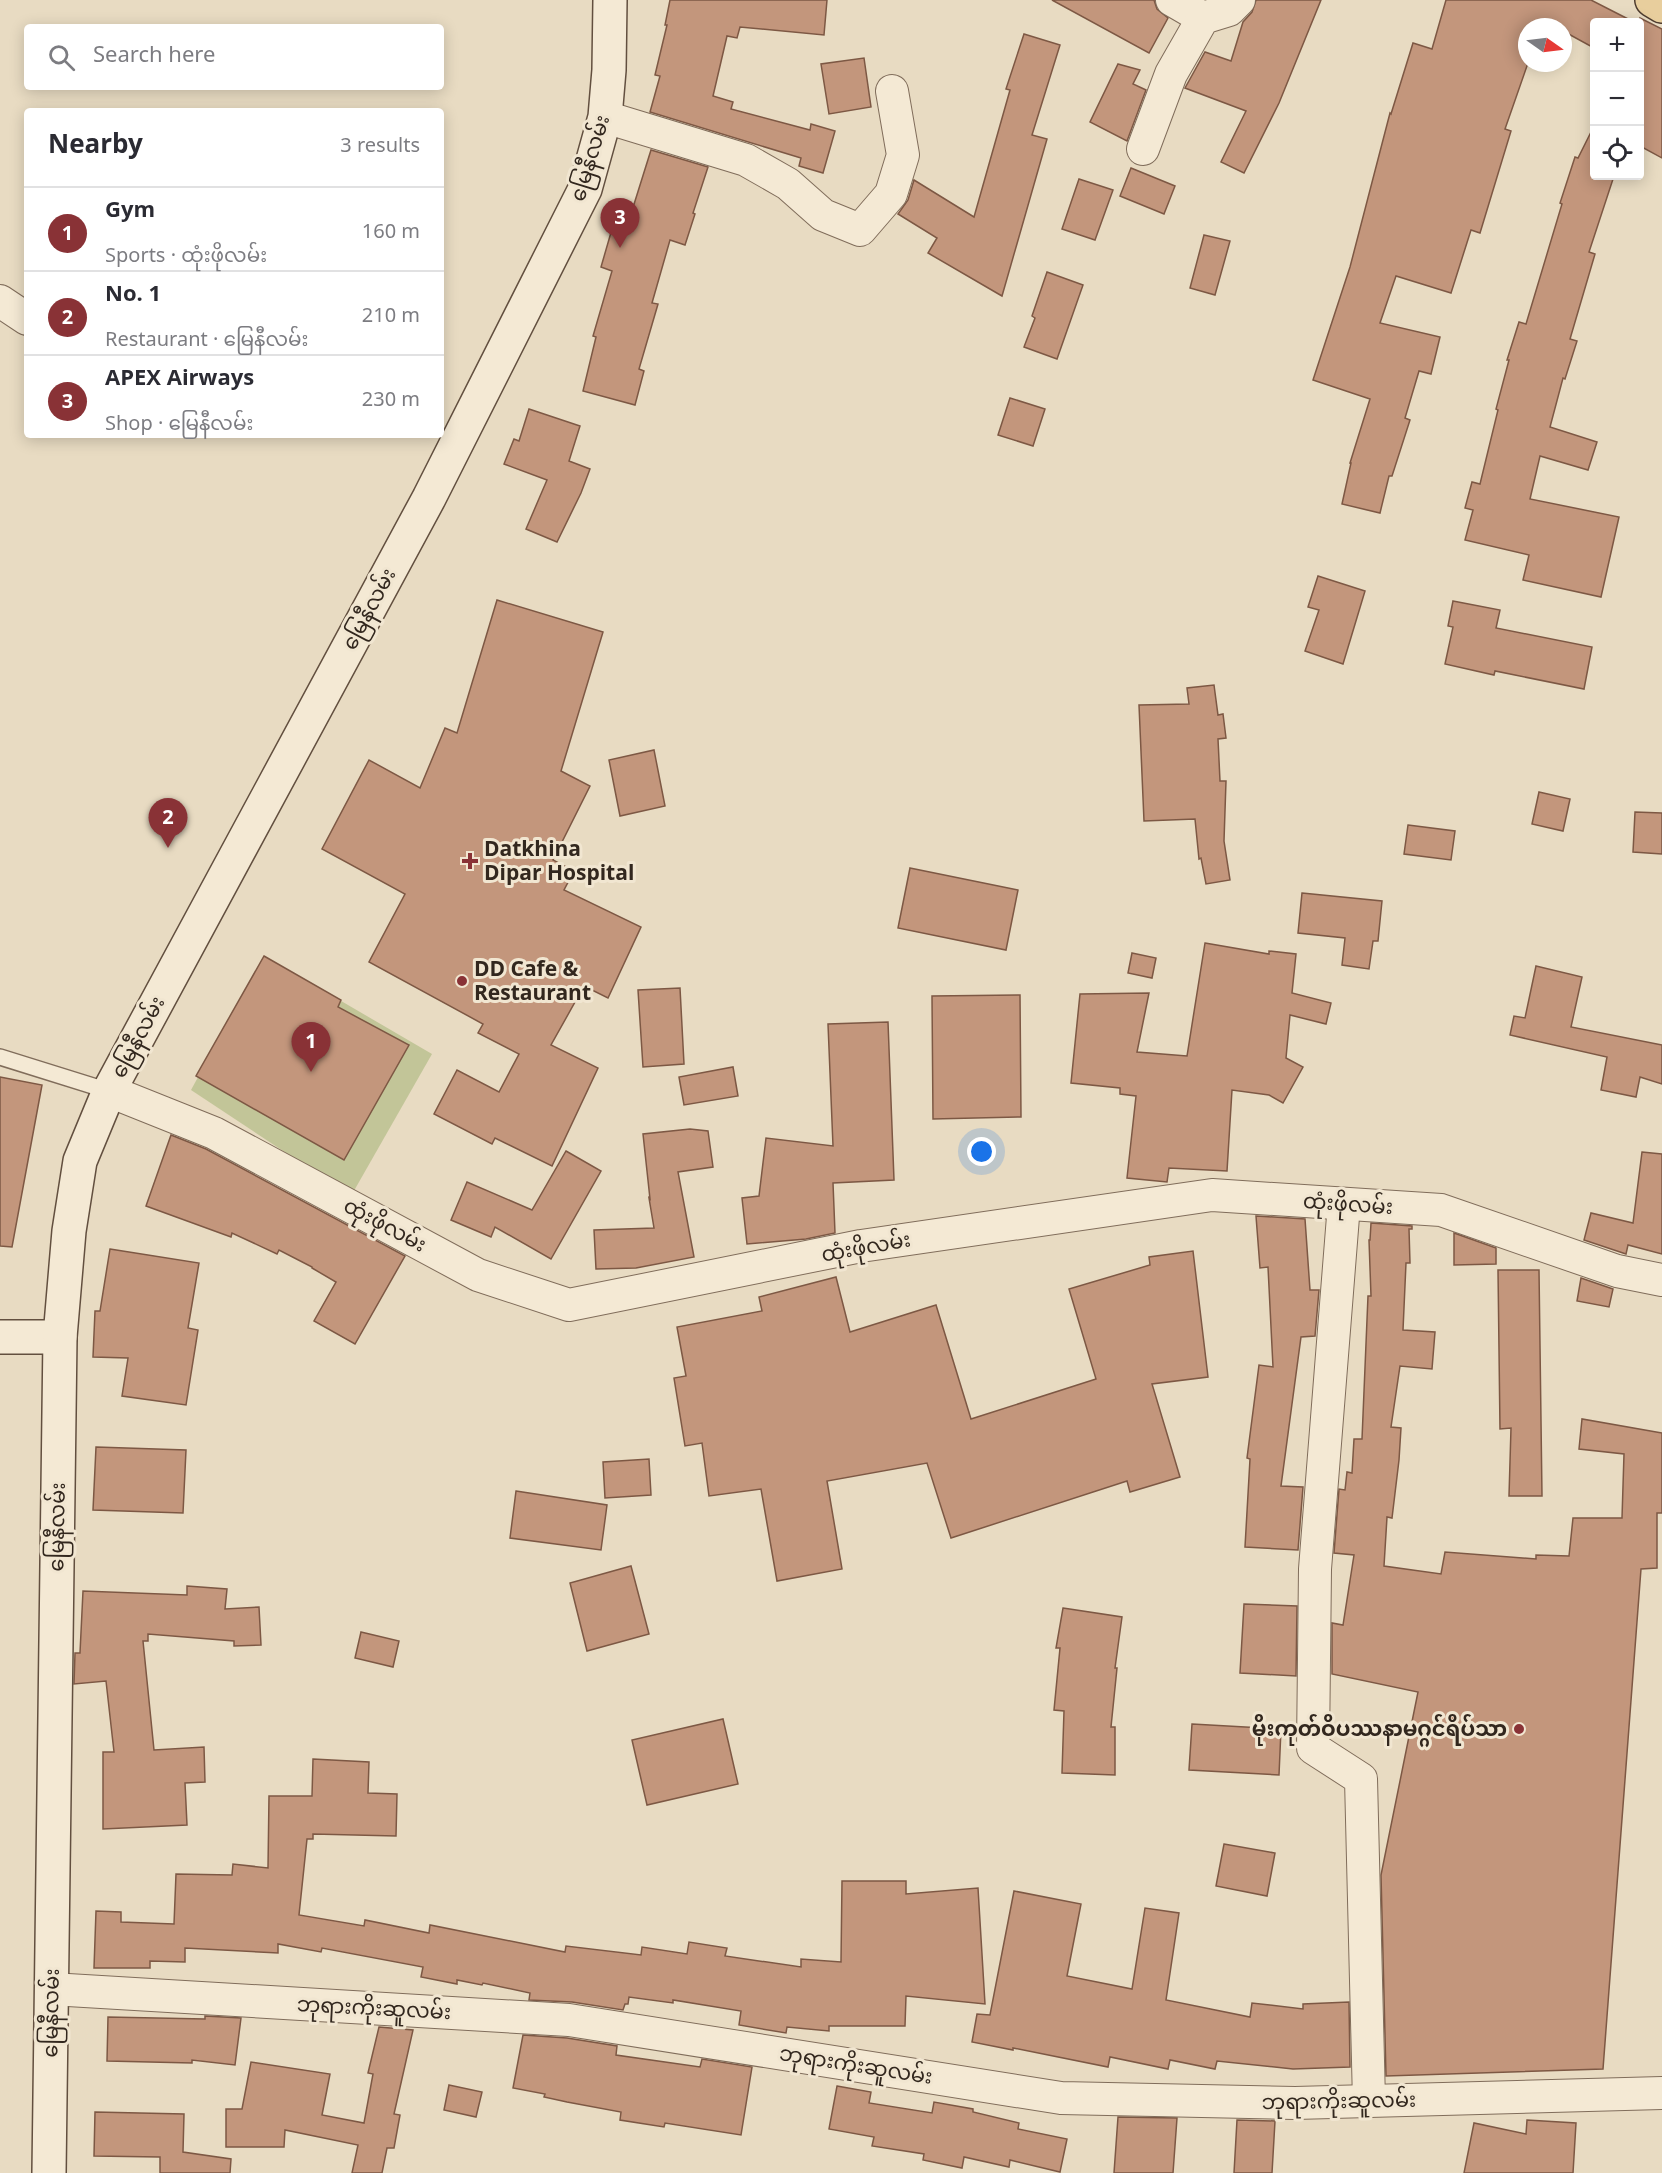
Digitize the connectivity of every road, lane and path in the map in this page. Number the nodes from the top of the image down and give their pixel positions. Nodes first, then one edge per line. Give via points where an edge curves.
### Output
1 (610, 0) edge
2 (1172, 0) edge
3 (1239, 0) edge
4 (1652, 0) edge
5 (1662, 6) edge
6 (1203, 18) junction
7 (892, 91) dead end
8 (605, 117) junction
9 (1143, 149) dead end
10 (0, 300) edge
11 (24, 317) edge
12 (0, 1057) edge
13 (109, 1091) junction
14 (1344, 1204) junction
15 (1662, 1280) edge
16 (60, 1337) junction
17 (0, 1338) edge
18 (51, 1989) junction
19 (1662, 2093) edge
20 (1369, 2101) junction
21 (49, 2173) edge

1 - 8 main road, မြေနီလမ်း
2 - 6 street
3 - 6 street via 1229,10
4 - 5 main road
6 - 9 street via 1171,74
7 - 8 street via 903,155 891,194 860,230 823,215 788,184 746,160
8 - 13 main road, မြေနီလမ်း via 585,189 429,498
10 - 11 street
12 - 13 lane
13 - 14 street, ထုံးဖိုလမ်း via 214,1132 478,1275 569,1305 861,1246 1212,1195
13 - 16 main road, မြေနီလမ်း via 81,1161 69,1231
14 - 15 street, ထုံးဖိုလမ်း via 1441,1210 1617,1271
14 - 20 street via 1315,1569 1313,1748 1361,1779
16 - 17 main road
16 - 18 main road, မြေနီလမ်း
18 - 20 street, ဘုရားကိုးဆူလမ်း via 569,2020 1061,2098
18 - 21 main road, မြေနီလမ်း
19 - 20 street, ဘုရားကိုးဆူလမ်း

